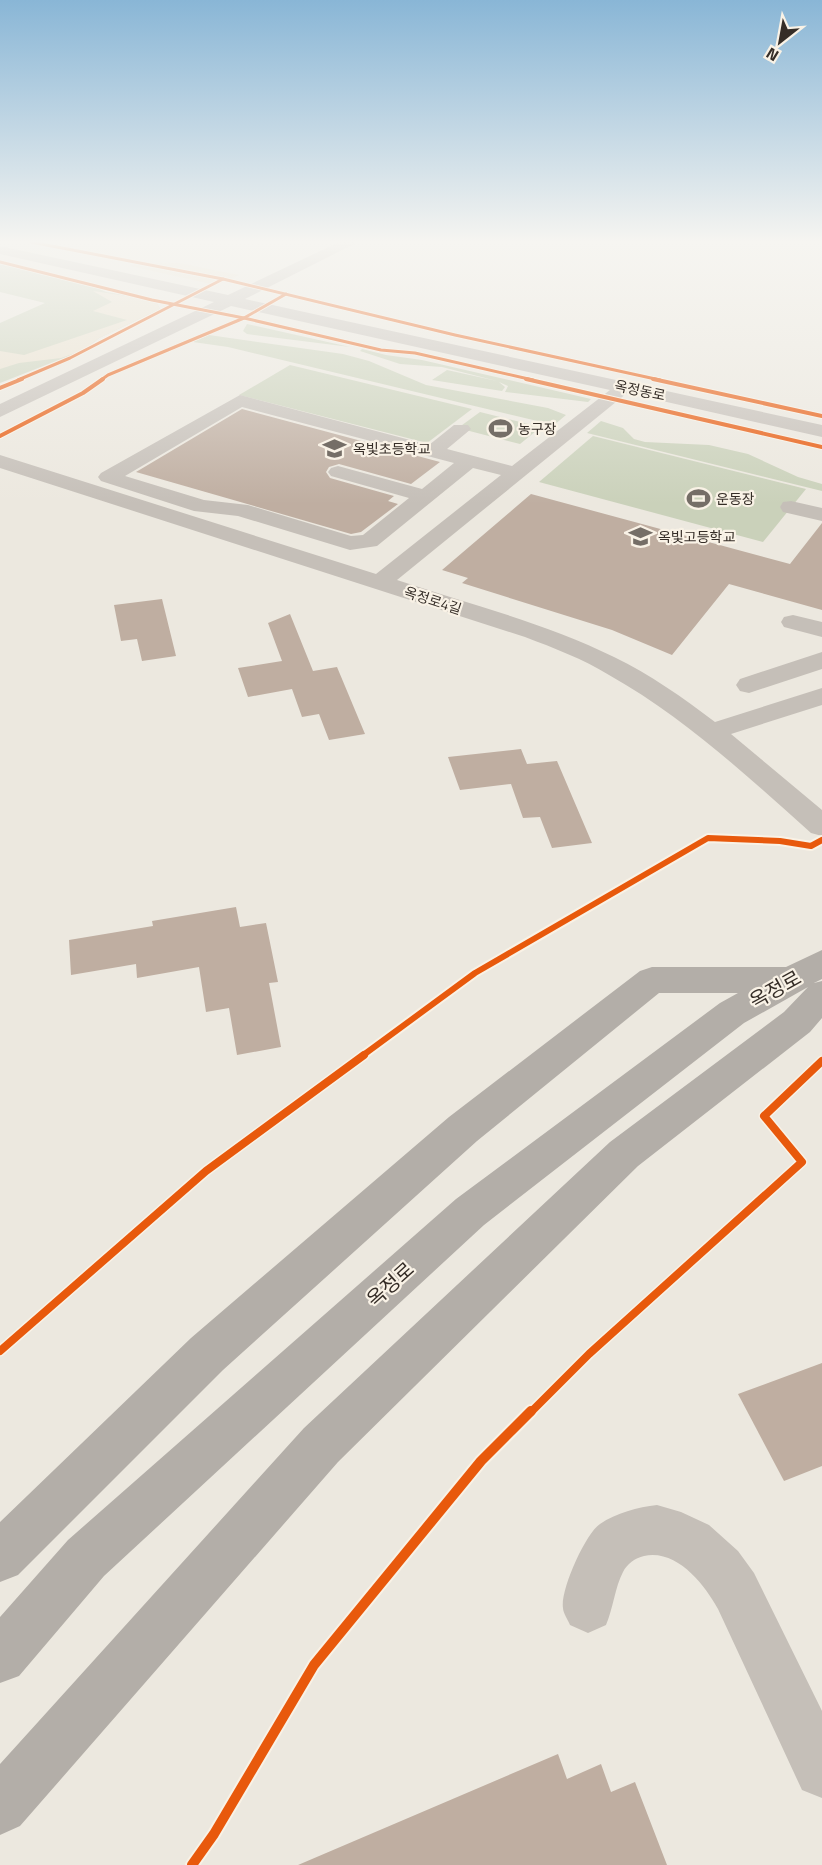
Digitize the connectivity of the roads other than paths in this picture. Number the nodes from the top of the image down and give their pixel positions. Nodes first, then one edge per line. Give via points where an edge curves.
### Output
1 (168, 329) edge
2 (359, 329) edge
3 (624, 387) junction
4 (0, 411) edge
5 (461, 429) dead end
6 (822, 431) edge
7 (435, 443) junction
8 (469, 460) junction
9 (0, 461) edge
10 (338, 472) dead end
11 (515, 472) junction
12 (425, 496) junction
13 (791, 507) dead end
14 (822, 515) edge
15 (298, 527) junction
16 (268, 548) junction
17 (379, 583) junction
18 (794, 622) dead end
19 (822, 630) edge
20 (822, 660) edge
21 (749, 685) dead end
22 (822, 696) edge
23 (711, 732) junction
24 (822, 826) edge
25 (812, 979) edge
26 (0, 1557) edge
27 (588, 1607) dead end
28 (0, 1657) edge
29 (822, 1770) edge
30 (0, 1806) edge

1 - 4 street
2 - 3 street, 옥정동로
3 - 6 street, 옥정동로
3 - 11 street
5 - 7 street
7 - 8 street
7 - 15 street via 246,397 108,477 202,506 240,510
8 - 11 street
8 - 12 street
9 - 16 street, 옥정로4길
10 - 12 street
11 - 17 street
12 - 15 street via 365,543 350,543
13 - 14 street
15 - 16 street
16 - 17 street, 옥정로4길
17 - 23 street, 옥정로4길 via 534,632 593,656 619,669
18 - 19 street
20 - 21 street
22 - 23 street
23 - 24 street, 옥정로4길
25 - 26 main road via 652,980 463,1129 225,1338
25 - 28 main road, 옥정로 via 732,1013 470,1212 86,1558
25 - 30 main road via 797,1022 624,1154 321,1445
27 - 29 street via 607,1548 627,1535 652,1529 677,1534 705,1552 730,1579

